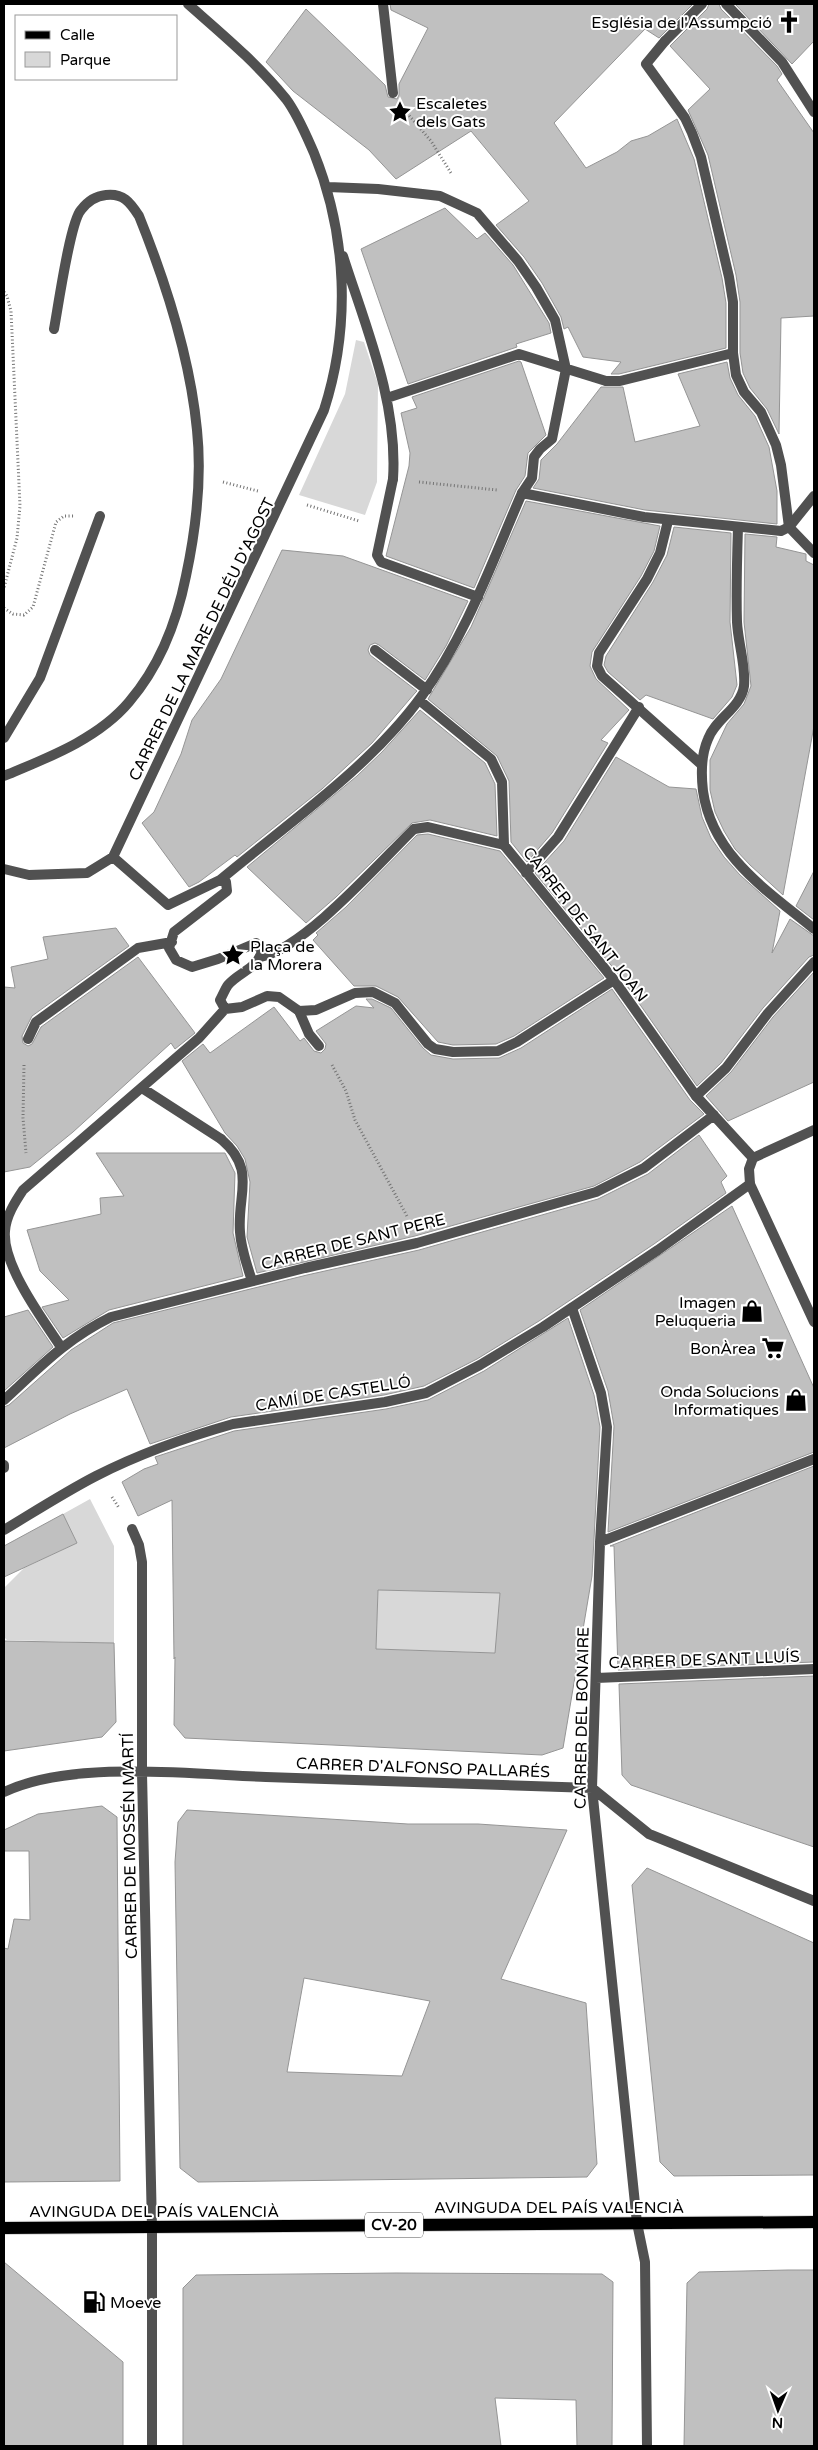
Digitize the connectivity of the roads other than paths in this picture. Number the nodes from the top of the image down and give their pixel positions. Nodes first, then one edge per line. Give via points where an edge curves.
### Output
1 (188, 4) edge
2 (383, 4) edge
3 (702, 4) edge
4 (726, 4) edge
5 (393, 93) road end
6 (814, 112) edge
7 (328, 187) junction
8 (340, 245) junction
9 (54, 329) dead end
10 (733, 353) junction
11 (566, 369) junction
12 (388, 398) junction
13 (522, 493) junction
14 (814, 496) edge
15 (100, 516) road end
16 (668, 521) junction
17 (738, 527) junction
18 (790, 527) junction
19 (814, 553) edge
20 (478, 597) junction
21 (375, 650) dead end
22 (427, 690) junction
23 (420, 700) junction
24 (639, 707) junction
25 (4, 738) edge
26 (702, 765) junction
27 (4, 776) edge
28 (504, 845) junction
29 (113, 857) junction
30 (4, 869) edge
31 (526, 873) junction
32 (220, 880) junction
33 (814, 929) edge
34 (172, 942) junction
35 (260, 957) junction
36 (814, 962) edge
37 (614, 980) junction
38 (225, 1009) junction
39 (299, 1011) junction
40 (28, 1039) road end
41 (319, 1046) road end
42 (142, 1088) junction
43 (696, 1096) junction
44 (714, 1115) junction
45 (814, 1130) edge
46 (753, 1158) junction
47 (750, 1184) junction
48 (252, 1281) junction
49 (572, 1308) junction
50 (814, 1322) edge
51 (61, 1347) junction
52 (4, 1400) edge
53 (814, 1459) edge
54 (132, 1529) road end
55 (4, 1530) edge
56 (600, 1542) junction
57 (814, 1669) edge
58 (596, 1678) junction
59 (142, 1773) junction
60 (592, 1788) junction
61 (4, 1792) edge
62 (814, 1901) edge
63 (814, 2222) edge
64 (637, 2223) junction
65 (4, 2228) edge
66 (152, 2228) junction
67 (152, 2446) edge
68 (647, 2446) edge

1 - 7 street via 249,58 287,100 306,134
2 - 5 street
3 - 10 street via 664,41 646,64 685,118 700,157 729,277
4 - 6 street via 782,62
7 - 8 street
7 - 11 street via 440,196 477,213 518,261 555,320
8 - 12 street
8 - 29 street, CARRER DE LA MARE DE DÉU D'AGOST via 340,341 335,375 324,410
9 - 27 street via 73,231 80,211 97,196 116,194 130,202 139,216 172,314 193,399 198,475 193,537 182,596 171,629 144,682 129,703 89,735 62,751
10 - 11 street via 620,381 606,381
10 - 18 street via 736,375 761,412 777,450
11 - 12 street via 519,354
11 - 13 street via 552,440 534,457 532,478
12 - 20 street via 393,479 376,556 381,562
13 - 16 street
13 - 20 street
14 - 18 street
15 - 25 street via 40,678
16 - 17 street
16 - 24 street via 660,553 647,579 597,660 602,676
17 - 18 street via 781,531
17 - 26 street via 737,622 744,685 736,703 708,738
18 - 19 street
20 - 22 street
21 - 22 street
22 - 23 street
23 - 28 street via 491,759 502,782
23 - 32 street via 368,757
24 - 26 street
24 - 31 street via 558,837
26 - 33 street via 706,808 729,854 740,868
28 - 31 street, CARRER DE SANT JOAN
28 - 35 street, CARRER DE SANT JOAN via 428,827 414,829 308,932 272,955
29 - 30 street via 87,873 29,875
29 - 32 street via 168,905
31 - 37 street, CARRER DE SANT JOAN
32 - 34 street via 226,882 227,891 174,932
34 - 35 street via 170,948 176,960 192,967 256,943 262,950
34 - 40 street via 138,948 36,1022
35 - 38 street via 257,963 228,985 220,1000
36 - 43 street via 768,1013 726,1068
37 - 39 street via 498,1051 453,1052 436,1048 428,1044 395,1003 373,992 355,993 316,1010
37 - 43 street, CARRER DE SANT JOAN
38 - 39 street via 242,1007 267,996 279,997
38 - 42 street via 200,1038
39 - 41 street via 309,1034
42 - 48 street via 221,1139 239,1159 244,1177 240,1231
42 - 51 street via 23,1190 5,1229 5,1245 27,1294
43 - 44 street, CARRER DE SANT JOAN
44 - 46 street, CARRER DE SANT JOAN
44 - 48 street, CARRER DE SANT PERE via 644,1168 603,1189 417,1243
45 - 46 street
46 - 47 street via 749,1169
47 - 49 street, CAMÍ DE CASTELLÓ
47 - 50 street
48 - 51 street, CARRER DE SANT PERE via 111,1317 84,1330
49 - 55 street, CAMÍ DE CASTELLÓ via 480,1365 426,1393 226,1426 145,1454 98,1475
49 - 56 street, CARRER DEL BONAIRE via 602,1393 606,1414
51 - 52 street, CARRER DE SANT PERE
53 - 56 street
54 - 59 street, CARRER DE MOSSÉN MARTÍ via 142,1562
56 - 58 street, CARRER DEL BONAIRE
57 - 58 street, CARRER DE SANT LLUÍS
58 - 60 street, CARRER DEL BONAIRE
59 - 60 street, CARRER D'ALFONSO PALLARÉS
59 - 61 street, CARRER D'ALFONSO PALLARÉS via 47,1777
59 - 66 street, CARRER DE MOSSÉN MARTÍ
60 - 62 street via 649,1834
60 - 64 street, CARRER DEL BONAIRE
63 - 64 main road, AVINGUDA DEL PAÍS VALENCIÀ / CV-20
64 - 66 main road, AVINGUDA DEL PAÍS VALENCIÀ / CV-20
64 - 68 street, CARRER DEL BONAIRE via 645,2262
65 - 66 main road, AVINGUDA DEL PAÍS VALENCIÀ / CV-20
66 - 67 street, CARRER DE MOSSÉN MARTÍ

